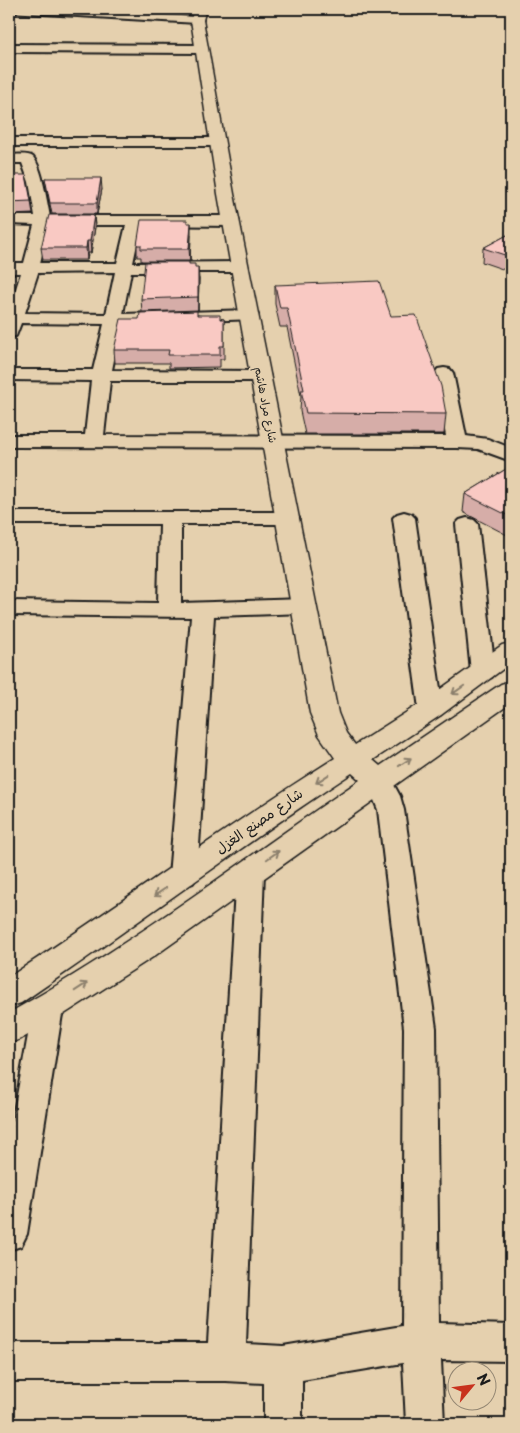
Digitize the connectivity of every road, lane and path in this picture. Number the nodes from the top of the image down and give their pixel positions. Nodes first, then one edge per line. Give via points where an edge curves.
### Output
1 (77, 11) edge
2 (11, 12) edge
3 (198, 14) edge
4 (9, 48) edge
5 (201, 49) junction
6 (9, 142) edge
7 (216, 142) junction
8 (9, 159) edge
9 (27, 160) junction
10 (16, 182) edge
11 (36, 182) junction
12 (9, 220) edge
13 (43, 220) junction
14 (134, 221) junction
15 (231, 221) junction
16 (240, 267) junction
17 (9, 268) edge
18 (31, 268) junction
19 (125, 268) junction
20 (249, 315) junction
21 (114, 319) junction
22 (10, 324) edge
23 (444, 372) dead end
24 (9, 375) edge
25 (261, 376) junction
26 (101, 377) junction
27 (9, 441) edge
28 (94, 441) junction
29 (274, 441) junction
30 (457, 442) junction
31 (511, 455) edge
32 (9, 518) edge
33 (171, 518) junction
34 (288, 518) junction
35 (404, 518) dead end
36 (467, 524) dead end
37 (305, 606) junction
38 (9, 608) edge
39 (169, 610) junction
40 (203, 610) junction
41 (511, 651) edge
42 (484, 672) junction
43 (511, 690) edge
44 (431, 709) junction
45 (353, 758) junction
46 (379, 780) junction
47 (250, 872) junction
48 (183, 876) junction
49 (9, 994) edge
50 (48, 1008) junction
51 (9, 1029) edge
52 (9, 1234) edge
53 (421, 1341) junction
54 (511, 1343) edge
55 (9, 1362) edge
56 (226, 1362) junction
57 (283, 1364) junction
58 (283, 1424) edge
59 (425, 1424) edge

1 - 2 street
1 - 3 street
3 - 5 street, شارع مراد هاشم
4 - 5 street
5 - 7 street, شارع مراد هاشم
6 - 7 street
6 - 9 street
7 - 15 street, شارع مراد هاشم
8 - 9 street
9 - 11 street
10 - 11 street
11 - 13 street
12 - 13 street
13 - 14 street
13 - 18 street
14 - 15 street
14 - 19 street
15 - 16 street, شارع مراد هاشم
16 - 19 street
16 - 20 street, شارع مراد هاشم
17 - 18 street
18 - 19 street
18 - 22 street
19 - 21 street
20 - 21 street
20 - 25 street, شارع مراد هاشم
21 - 22 street
21 - 26 street
23 - 30 street
24 - 26 street
25 - 26 street
25 - 29 street, شارع مراد هاشم
26 - 28 street
27 - 28 street
28 - 29 street
29 - 30 street
29 - 34 street, شارع مراد هاشم
30 - 31 street via 481,443
32 - 33 street
33 - 34 street
33 - 39 street
34 - 37 street, شارع مراد هاشم
35 - 44 street
36 - 42 street
37 - 40 street
37 - 45 street, شارع مراد هاشم via 329,730 339,746
38 - 39 street
39 - 40 street
40 - 48 street
41 - 42 street, شارع مصنع الغزل
42 -> 44 street, شارع مصنع الغزل
46 -> 43 street
44 - 45 street, شارع مصنع الغزل
45 - 46 street, شارع مراد هاشم
45 -> 48 street, شارع مصنع الغزل via 262,818
47 -> 46 street
46 - 53 street via 391,810 420,1028
50 -> 47 street via 151,942
47 - 56 street
48 -> 49 street, شارع مصنع الغزل
50 - 51 street
50 - 52 street
53 - 54 street
53 - 57 street
53 - 59 street
55 - 56 street
56 - 57 street
57 - 58 street

